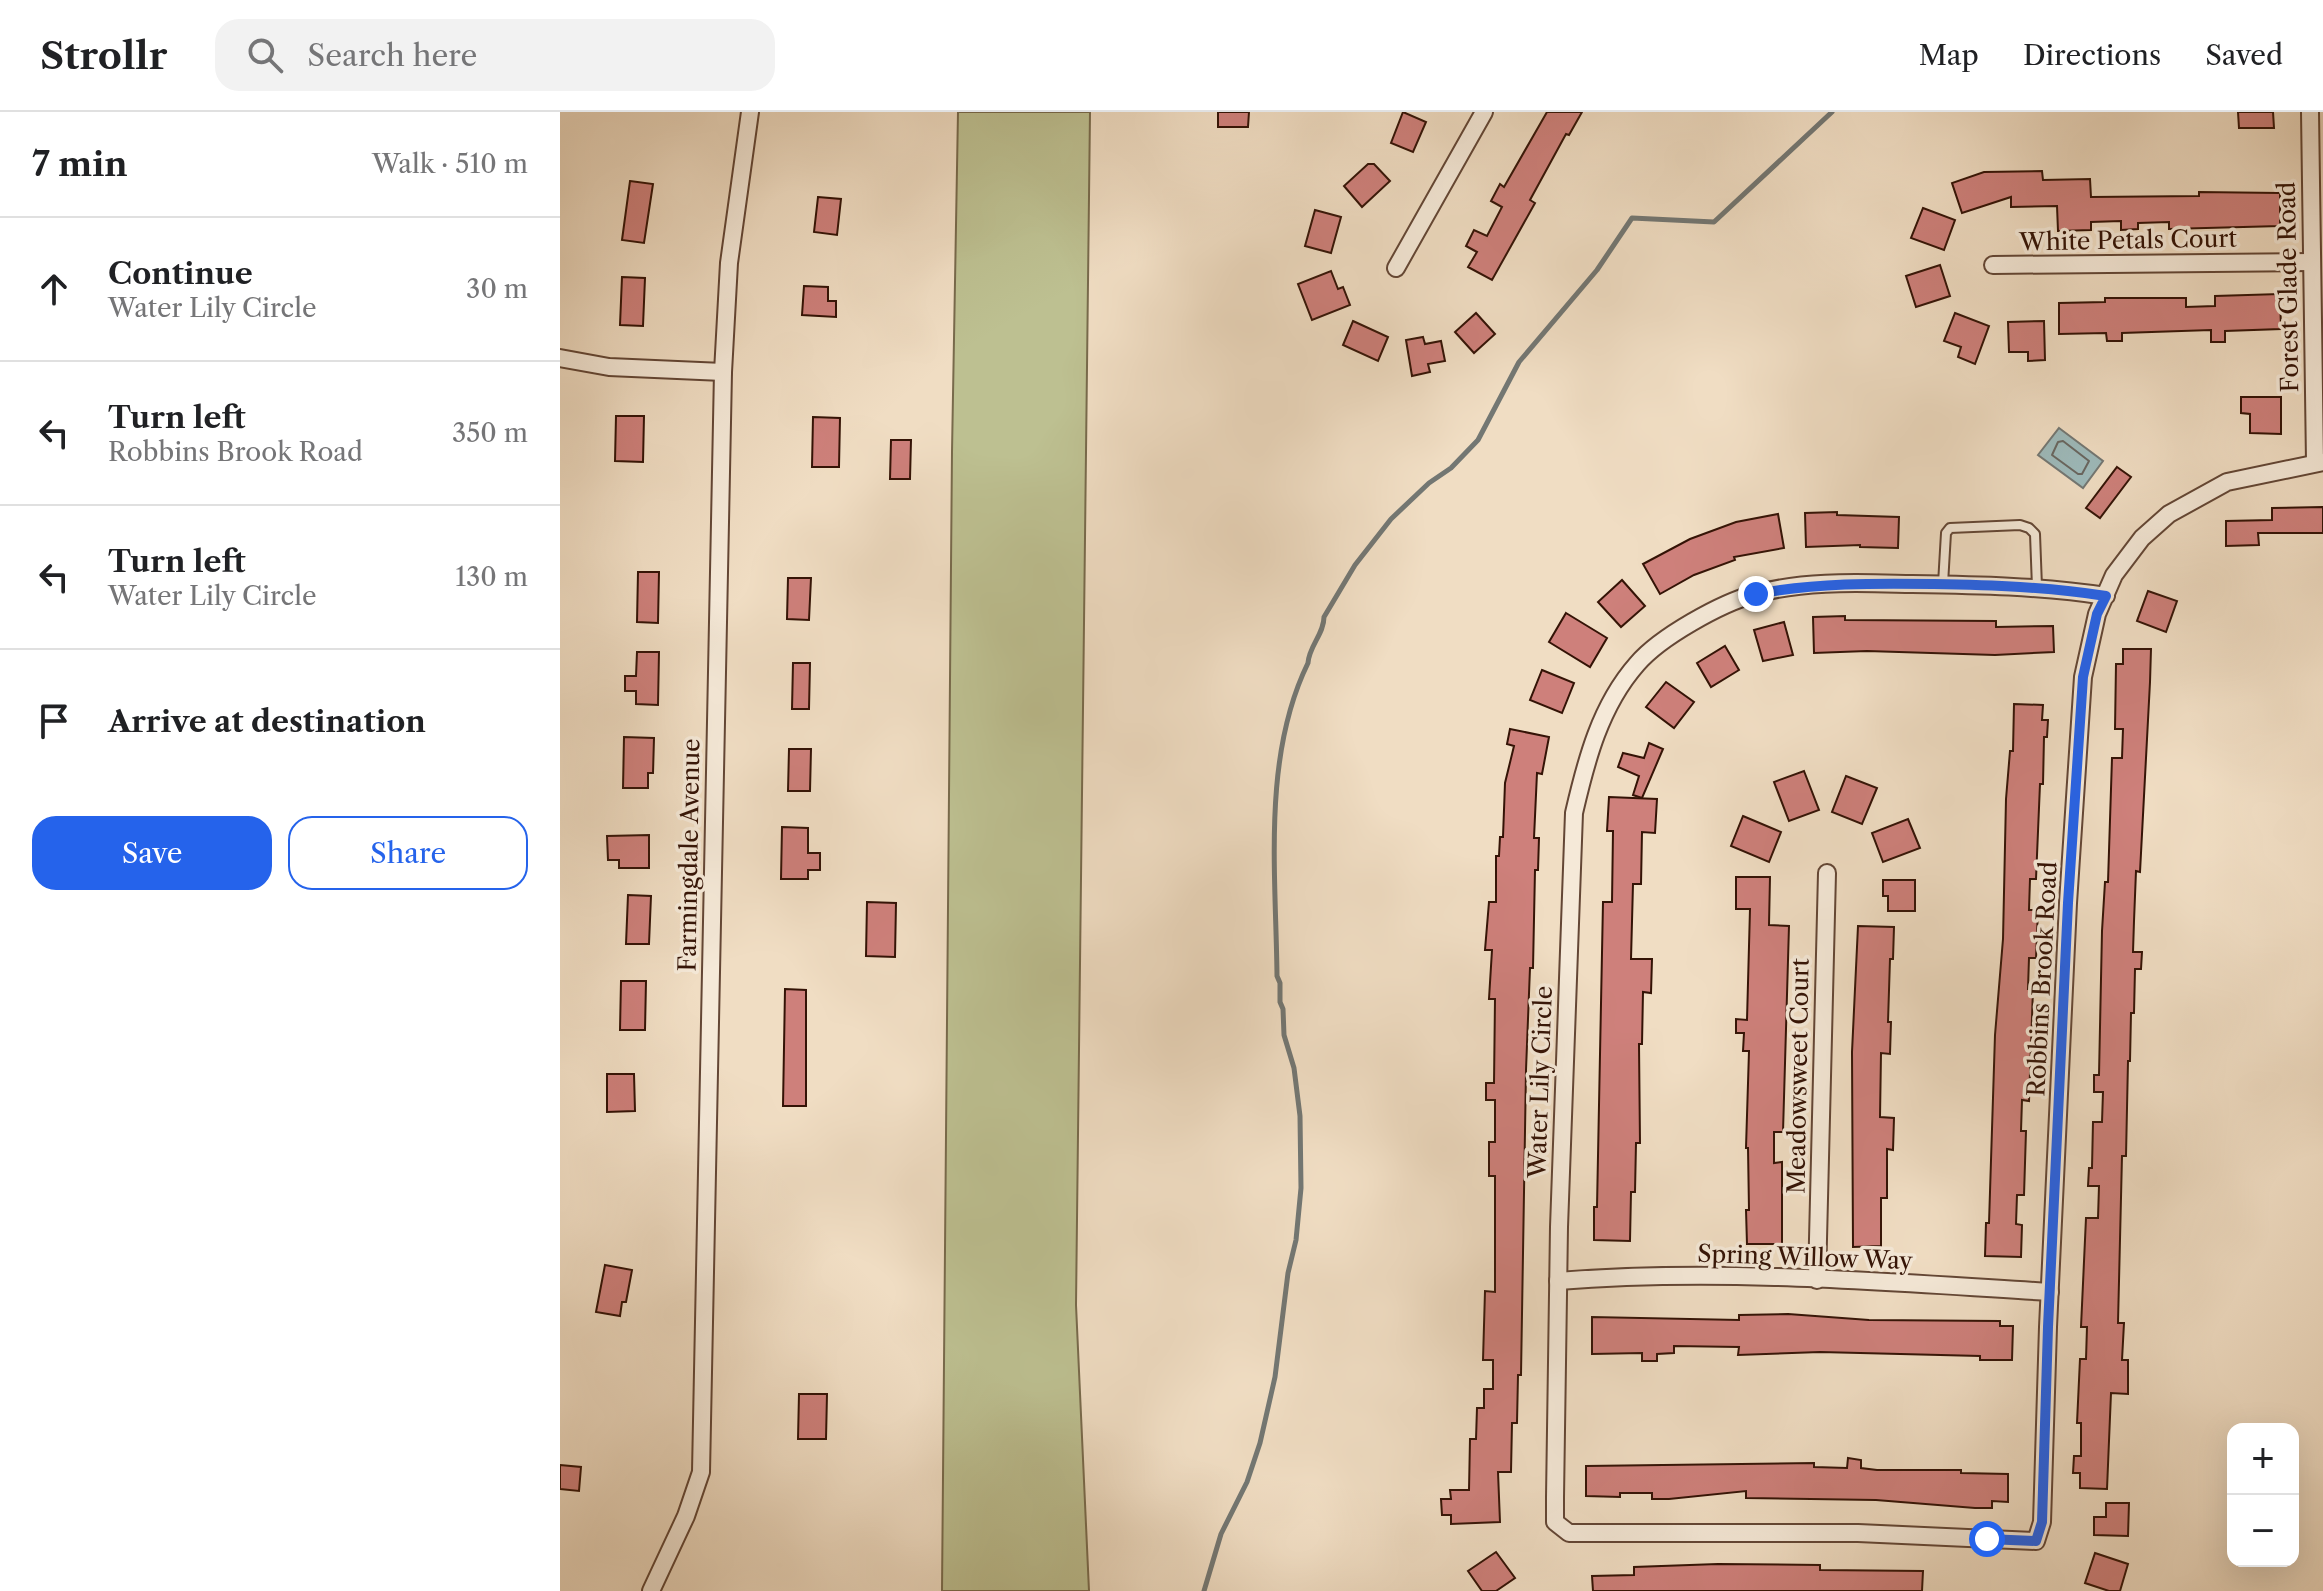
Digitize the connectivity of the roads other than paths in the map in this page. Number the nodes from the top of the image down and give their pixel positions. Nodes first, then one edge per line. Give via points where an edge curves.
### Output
1 (750, 112) edge
2 (1484, 112) edge
3 (2310, 112) edge
4 (2312, 262) junction
5 (1993, 265) dead end
6 (1396, 268) dead end
7 (560, 358) edge
8 (723, 372) junction
9 (2319, 462) edge
10 (1943, 584) junction
11 (2037, 587) junction
12 (2106, 596) junction
13 (1827, 873) dead end
14 (1817, 1280) junction
15 (1558, 1281) junction
16 (2050, 1292) junction
17 (2036, 1541) joint
18 (651, 1591) edge

1 - 8 street, Farmingdale Avenue via 729,263
2 - 6 street
3 - 4 street, Forest Glade Road
4 - 5 street, White Petals Court
4 - 9 street, Forest Glade Road
7 - 8 street via 609,367
8 - 18 street, Farmingdale Avenue via 701,1472
9 - 12 street, Robbins Brook Road via 2227,482 2169,514 2142,538 2114,575
10 - 11 street, Water Lily Circle
10 - 11 lane via 1950,528 2020,525 2035,534
10 - 15 street, Water Lily Circle via 1798,586 1756,594 1683,627 1638,662 1618,691 1599,726 1574,813
11 - 12 street, Water Lily Circle
12 - 16 street, Robbins Brook Road via 2083,677
13 - 14 street, Meadowsweet Court
14 - 15 street, Spring Willow Way
14 - 16 street, Spring Willow Way
15 - 17 street, Water Lily Circle via 1555,1522 1569,1533 1858,1533
16 - 17 street, Robbins Brook Road via 2042,1522

